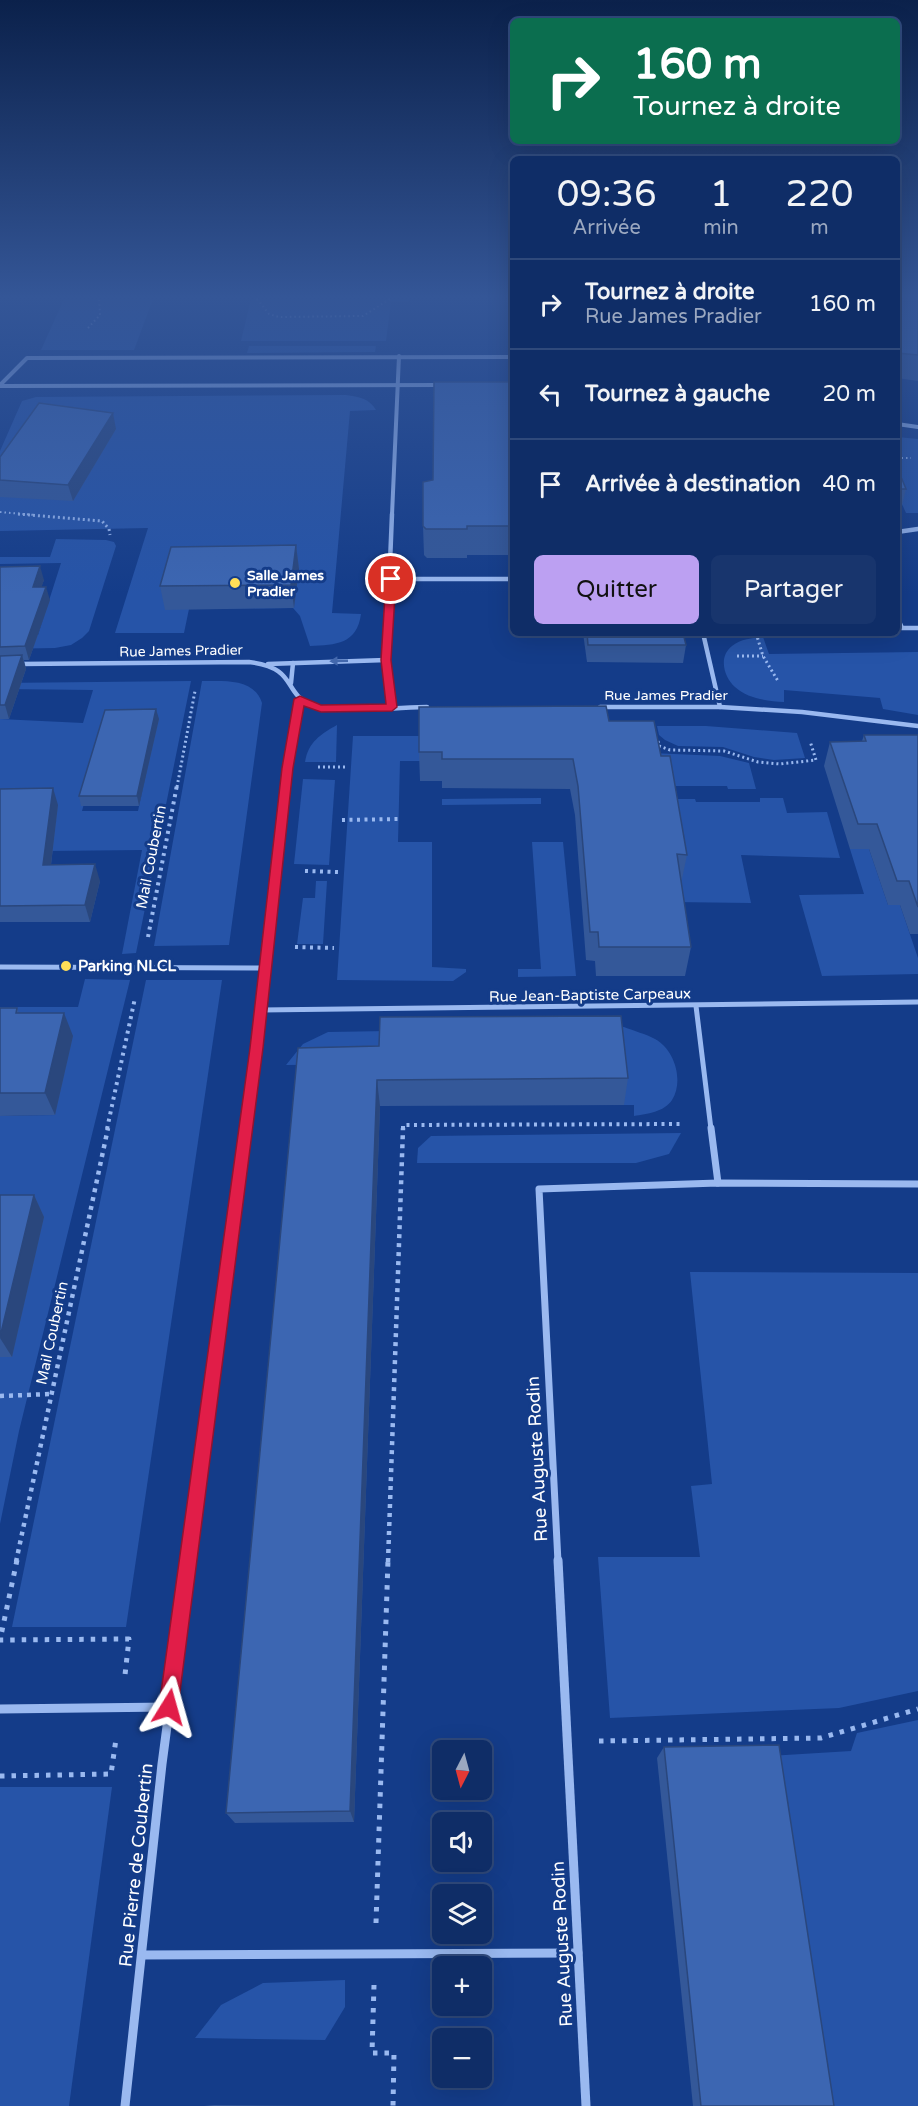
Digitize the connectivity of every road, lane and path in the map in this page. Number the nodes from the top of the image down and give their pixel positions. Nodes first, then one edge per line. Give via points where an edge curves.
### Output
1 (398, 397) edge
2 (900, 424) edge
3 (918, 427) edge
4 (900, 458) edge
5 (918, 458) edge
6 (0, 512) edge
7 (918, 529) edge
8 (900, 532) edge
9 (110, 536) dead end
10 (391, 579) junction
11 (510, 579) edge
12 (900, 628) edge
13 (918, 628) edge
14 (704, 636) edge
15 (757, 636) edge
16 (386, 660) junction
17 (201, 663) junction
18 (293, 663) junction
19 (11, 664) edge
20 (265, 664) junction
21 (291, 683) junction
22 (300, 699) junction
23 (392, 707) junction
24 (429, 707) edge
25 (592, 707) edge
26 (720, 707) junction
27 (802, 712) junction
28 (918, 726) edge
29 (656, 736) edge
30 (399, 819) dead end
31 (342, 820) dead end
32 (289, 947) dead end
33 (334, 948) dead end
34 (0, 966) edge
35 (142, 967) junction
36 (266, 968) junction
37 (918, 1002) edge
38 (696, 1006) junction
39 (261, 1010) junction
40 (710, 1124) junction
41 (718, 1183) junction
42 (918, 1184) edge
43 (52, 1394) junction
44 (0, 1395) edge
45 (169, 1707) junction
46 (121, 1708) junction
47 (0, 1709) edge
48 (918, 1709) edge
49 (566, 1742) junction
50 (0, 1776) edge
51 (578, 1953) junction
52 (375, 1954) junction
53 (142, 1955) junction
54 (125, 2106) edge
55 (393, 2106) edge
56 (586, 2106) edge

1 - 10 street
2 - 3 street
4 - 5 path
6 - 9 path via 102,521
7 - 8 street
10 - 11 street
10 - 16 street
12 - 13 street
14 - 26 street
15 - 27 path via 777,681 800,702
16 -> 18 street
16 - 23 street
17 - 19 street, Rue James Pradier
17 - 20 street, Rue James Pradier
17 - 35 path, Mail Coubertin
18 - 20 street
18 - 21 street
20 - 21 street, Rue James Pradier via 278,669
21 - 22 street, Rue James Pradier
22 - 23 street via 321,708
22 - 36 street, Rue Pierre de Coubertin via 287,768
23 - 24 street
25 - 26 street, Rue James Pradier
26 - 27 street, Rue James Pradier
27 - 28 street, Rue James Pradier
27 - 29 path via 816,760 780,764 758,762 724,751 670,750 659,746
30 - 31 path
32 - 33 path
34 - 35 street
35 - 36 street
35 - 43 path, Mail Coubertin
36 - 39 street, Rue Pierre de Coubertin
37 - 38 street, Rue Jean-Baptiste Carpeaux
38 - 39 street, Rue Jean-Baptiste Carpeaux
38 - 40 street
39 - 45 street, Rue Pierre de Coubertin
40 - 41 street
40 - 52 path via 403,1125
41 - 42 street, Rue Auguste Rodin
41 - 49 street, Rue Auguste Rodin via 539,1189
43 - 44 path
43 - 46 path, Mail Coubertin via 0,1640 129,1640
45 - 46 street
45 - 53 street, Rue Pierre de Coubertin
46 - 47 street
46 - 50 path, Mail Coubertin via 111,1774
48 - 49 path via 821,1738
49 - 51 street, Rue Auguste Rodin
51 - 52 street
51 - 56 street, Rue Auguste Rodin
52 - 53 street
52 - 55 path via 372,2053 394,2053
53 - 54 street, Rue Pierre de Coubertin

